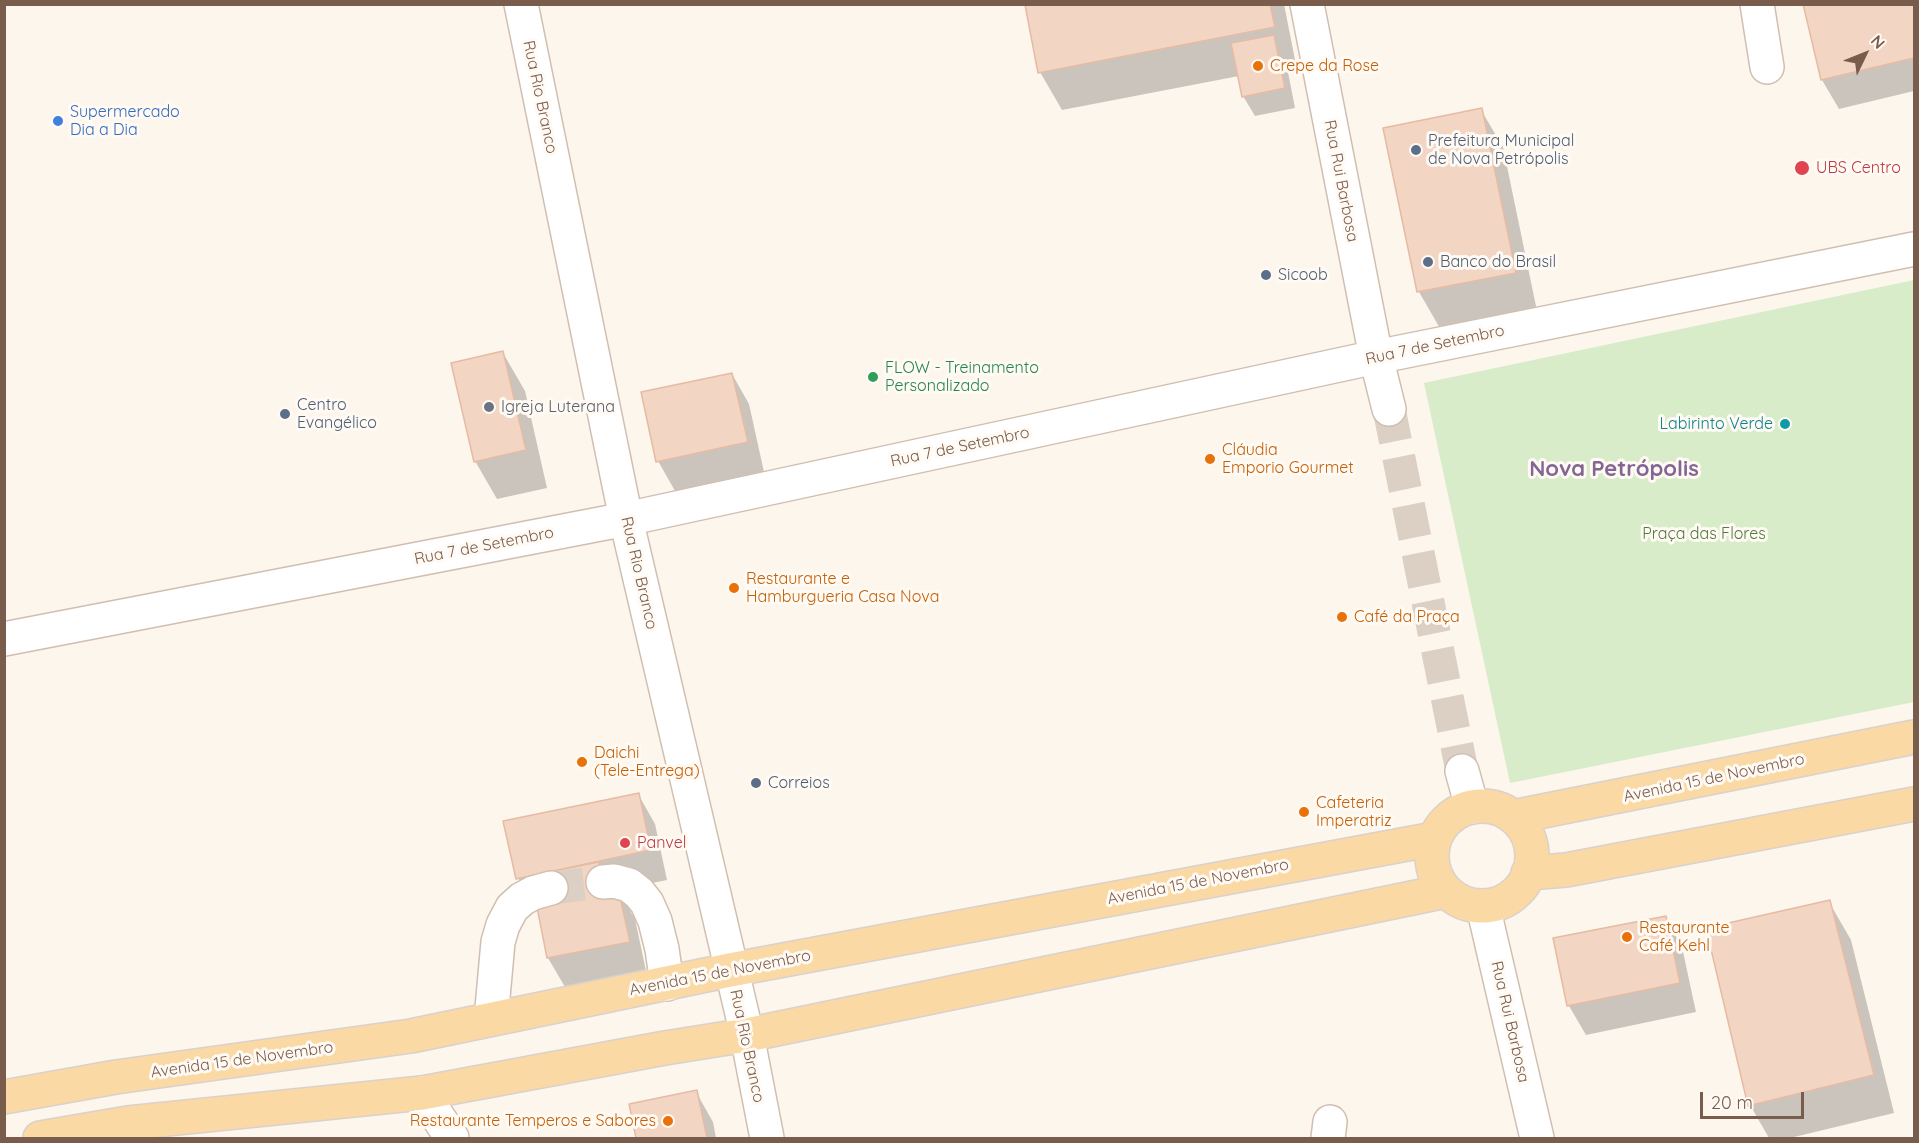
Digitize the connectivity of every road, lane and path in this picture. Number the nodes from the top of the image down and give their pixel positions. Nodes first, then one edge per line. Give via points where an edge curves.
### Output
1 (521, 4) edge
2 (1307, 4) edge
3 (1757, 4) edge
4 (1767, 67) dead end
5 (1914, 249) edge
6 (1376, 357) junction
7 (1389, 409) tunnel mouth
8 (626, 519) junction
9 (4, 639) edge
10 (1914, 737) edge
11 (1462, 771) tunnel mouth
12 (1914, 804) edge
13 (1472, 807) junction
14 (1513, 817) junction
15 (1434, 839) junction
16 (1528, 873) junction
17 (603, 882) tunnel mouth
18 (551, 888) tunnel mouth
19 (1446, 891) junction
20 (1483, 906) junction
21 (730, 970) junction
22 (667, 984) junction
23 (490, 1019) junction
24 (747, 1035) junction
25 (422, 1093) junction
26 (4, 1097) edge
27 (40, 1138) edge
28 (452, 1138) edge
29 (767, 1138) edge
30 (1537, 1138) edge

1 - 8 street, Rua Rio Branco
2 - 6 street, Rua Rui Barbosa
3 - 4 street
5 - 6 street, Rua 7 de Setembro
6 - 7 street, Rua Rui Barbosa
6 - 8 street, Rua 7 de Setembro
8 - 9 street, Rua 7 de Setembro
8 - 21 street, Rua Rio Branco
10 - 14 main road, Avenida 15 de Novembro
11 - 13 street
12 - 16 main road via 1566,870
13 - 14 main road via 1487,806
13 - 15 main road via 1456,813
14 - 16 main road via 1529,843 1532,858
15 - 19 main road via 1433,867
15 - 21 main road, Avenida 15 de Novembro
16 - 20 main road via 1511,897
17 - 22 street via 628,885 647,903 662,949
18 - 23 street via 522,899 503,925
19 - 20 main road via 1457,899
19 - 24 main road
20 - 30 street, Rua Rui Barbosa
21 - 22 main road, Avenida 15 de Novembro
21 - 24 street, Rua Rio Branco
22 - 23 main road, Avenida 15 de Novembro
23 - 26 main road, Avenida 15 de Novembro via 411,1036 116,1077
24 - 25 main road
24 - 29 street, Rua Rio Branco
25 - 27 main road via 128,1122
25 - 28 street

